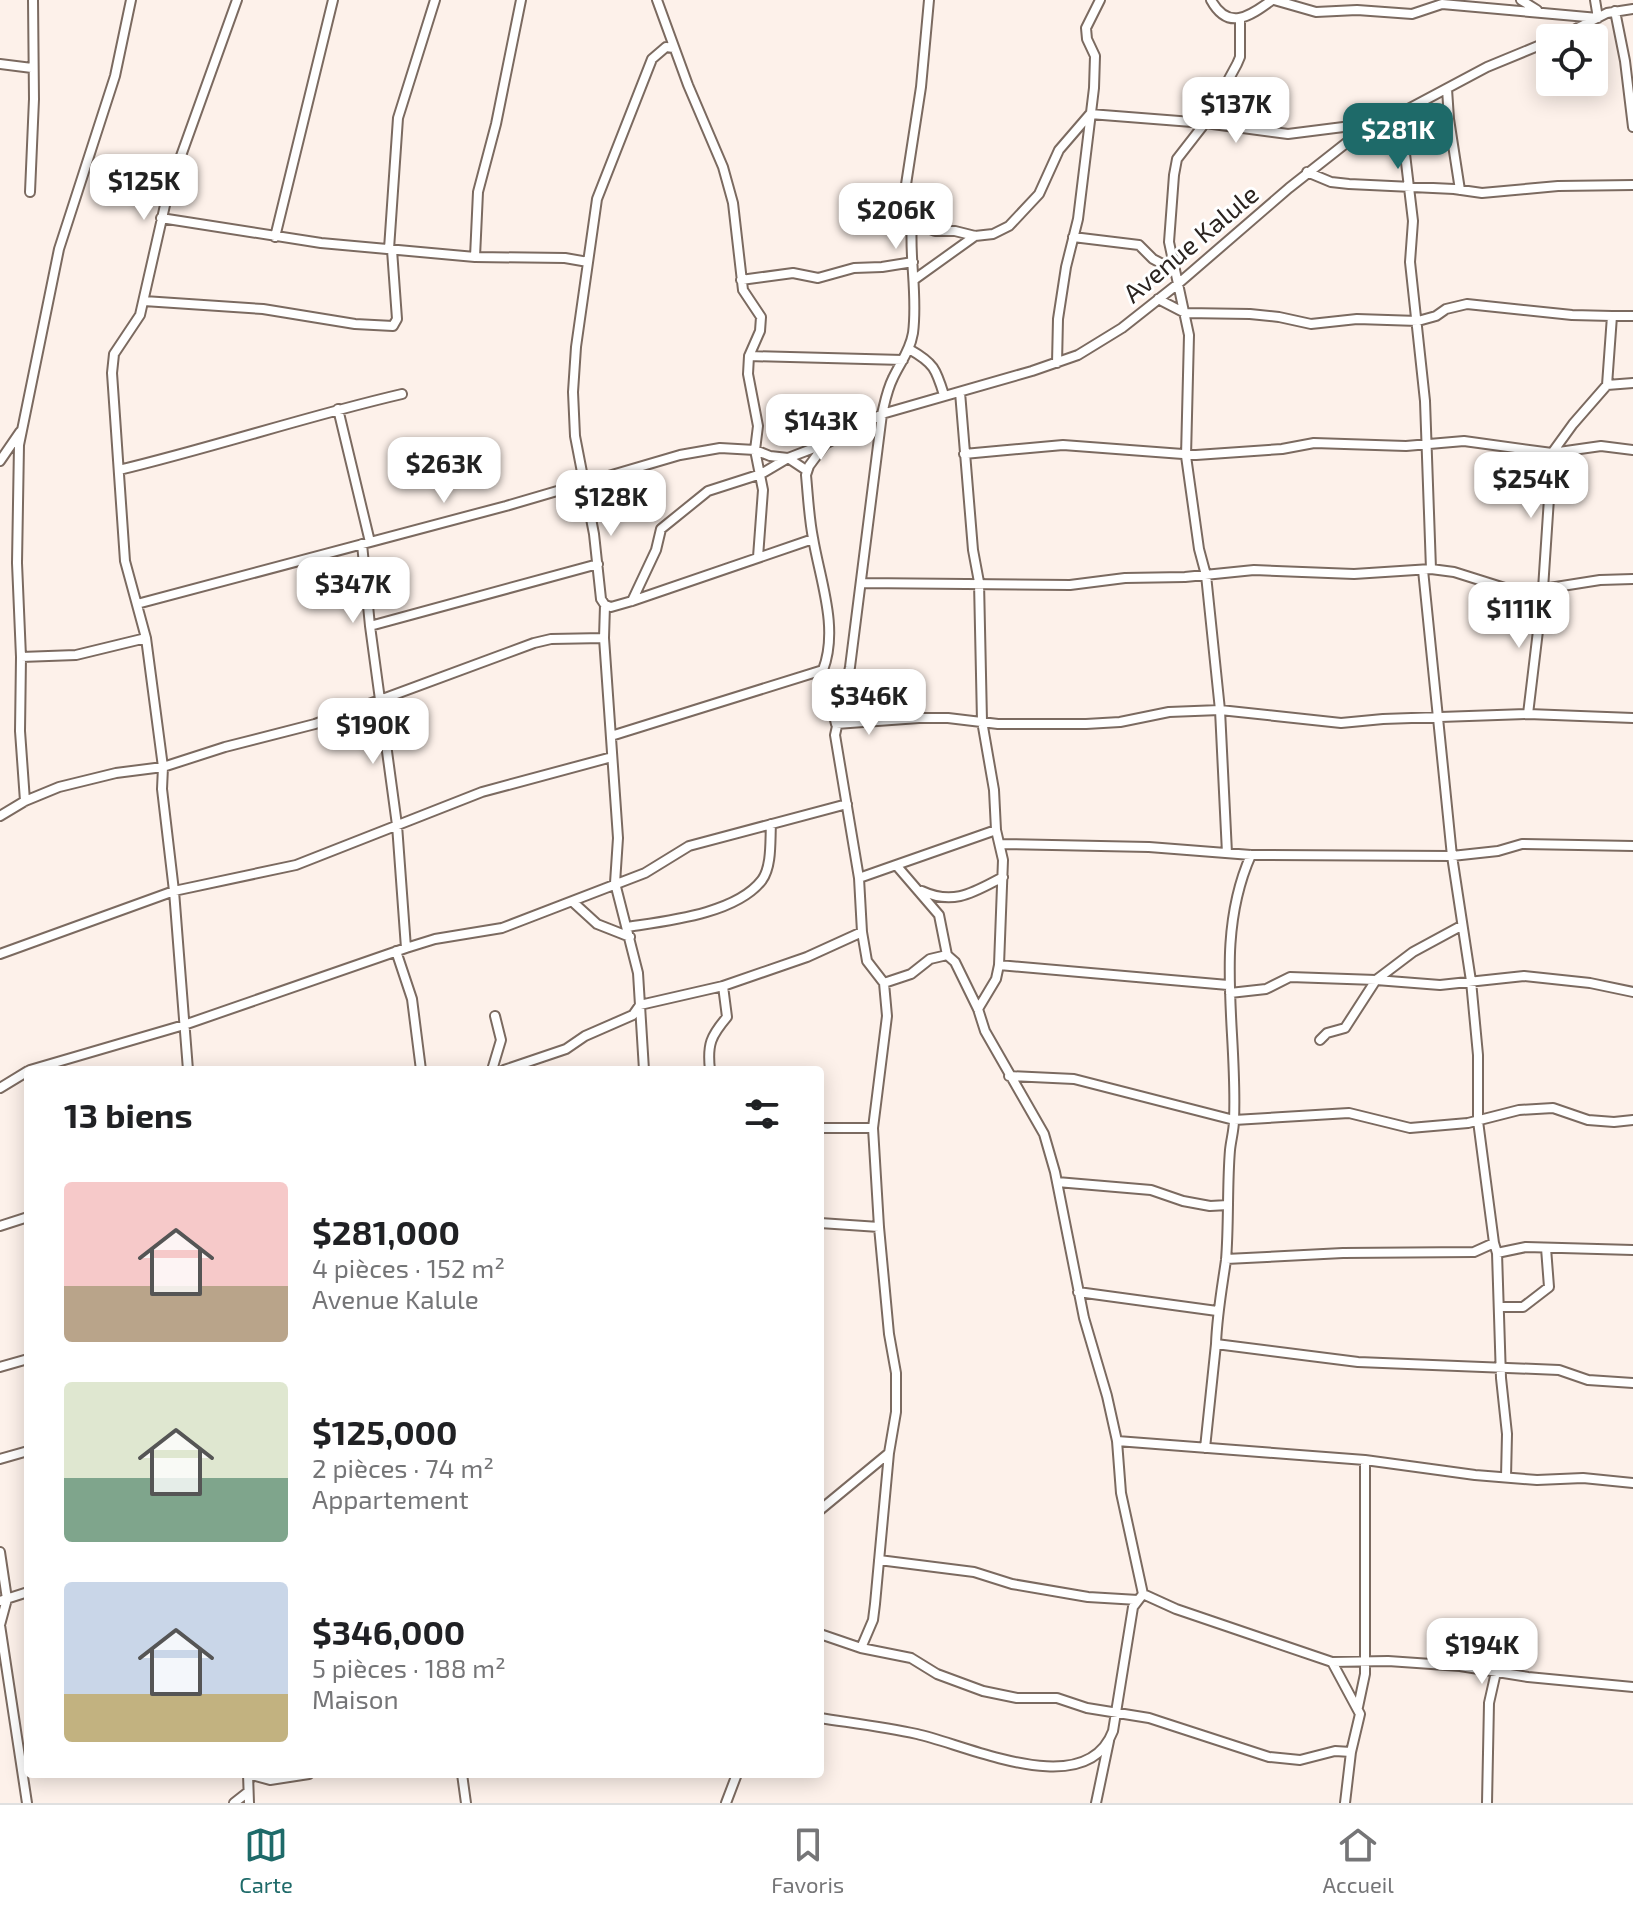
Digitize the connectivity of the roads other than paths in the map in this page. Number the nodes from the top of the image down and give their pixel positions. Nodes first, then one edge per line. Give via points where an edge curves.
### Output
1 (33, 0) edge
2 (131, 0) edge
3 (237, 0) edge
4 (333, 0) edge
5 (435, 0) edge
6 (521, 0) edge
7 (657, 0) edge
8 (929, 0) edge
9 (1100, 0) edge
10 (1211, 0) edge
11 (1273, 0) edge
12 (1521, 0) edge
13 (1595, 0) edge
14 (1440, 2) edge
15 (1633, 9) edge
16 (1615, 11) junction
17 (1540, 12) junction
18 (1598, 18) junction
19 (1240, 19) junction
20 (1586, 24) edge
21 (1536, 47) edge
22 (674, 48) junction
23 (0, 64) edge
24 (32, 68) junction
25 (1447, 89) junction
26 (1400, 112) junction
27 (1090, 114) junction
28 (1381, 122) junction
29 (1205, 123) junction
30 (1633, 127) edge
31 (1307, 172) junction
32 (1633, 185) edge
33 (1410, 188) junction
34 (1460, 190) junction
35 (30, 192) dead end
36 (161, 218) junction
37 (912, 222) junction
38 (975, 236) junction
39 (275, 237) junction
40 (1073, 237) junction
41 (391, 250) junction
42 (475, 257) junction
43 (588, 262) junction
44 (913, 262) junction
45 (1174, 270) junction
46 (915, 279) junction
47 (741, 280) junction
48 (1179, 283) junction
49 (1158, 299) junction
50 (144, 301) junction
51 (1185, 313) junction
52 (1612, 316) junction
53 (1633, 316) edge
54 (1418, 321) junction
55 (909, 349) junction
56 (749, 356) junction
57 (903, 360) junction
58 (1057, 363) junction
59 (1633, 383) edge
60 (1607, 385) junction
61 (960, 392) junction
62 (402, 394) dead end
63 (944, 395) junction
64 (338, 409) junction
65 (882, 414) junction
66 (23, 428) junction
67 (827, 443) junction
68 (1427, 445) junction
69 (755, 450) junction
70 (1633, 450) edge
71 (1552, 453) junction
72 (964, 454) junction
73 (1186, 456) junction
74 (788, 458) junction
75 (0, 461) edge
76 (119, 470) junction
77 (806, 470) junction
78 (761, 474) junction
79 (583, 484) junction
80 (813, 539) junction
81 (366, 543) junction
82 (758, 557) junction
83 (598, 564) junction
84 (1427, 570) junction
85 (1206, 575) junction
86 (1633, 579) edge
87 (979, 582) junction
88 (862, 583) junction
89 (1543, 589) junction
90 (632, 601) junction
91 (137, 604) junction
92 (605, 605) junction
93 (370, 626) junction
94 (146, 638) junction
95 (604, 638) junction
96 (21, 657) junction
97 (823, 670) junction
98 (381, 702) junction
99 (1220, 710) junction
100 (1528, 714) junction
101 (1437, 716) junction
102 (1633, 718) edge
103 (982, 721) junction
104 (836, 724) junction
105 (611, 736) junction
106 (612, 757) junction
107 (163, 767) junction
108 (25, 801) junction
109 (847, 804) junction
110 (0, 816) edge
111 (771, 824) junction
112 (397, 825) junction
113 (996, 830) junction
114 (1001, 844) junction
115 (1633, 846) edge
116 (1227, 853) junction
117 (1251, 855) junction
118 (1452, 856) junction
119 (896, 865) junction
120 (1003, 877) junction
121 (859, 878) junction
122 (615, 883) junction
123 (918, 889) junction
124 (174, 891) junction
125 (945, 900) junction
126 (574, 903) junction
127 (939, 915) junction
128 (1461, 926) junction
129 (628, 932) junction
130 (862, 932) junction
131 (406, 948) junction
132 (396, 951) junction
133 (0, 954) edge
134 (947, 955) junction
135 (999, 965) junction
136 (1376, 980) junction
137 (1471, 981) junction
138 (884, 983) junction
139 (723, 986) junction
140 (1229, 989) junction
141 (1633, 992) edge
142 (640, 1005) junction
143 (978, 1009) junction
144 (495, 1016) dead end
145 (184, 1025) junction
146 (1320, 1040) dead end
147 (43, 1066) edge
148 (188, 1066) edge
149 (420, 1066) edge
150 (493, 1066) edge
151 (516, 1066) edge
152 (644, 1066) edge
153 (710, 1066) edge
154 (24, 1073) edge
155 (1009, 1076) junction
156 (0, 1088) edge
157 (1234, 1120) junction
158 (1633, 1120) edge
159 (1478, 1121) junction
160 (824, 1128) edge
161 (873, 1128) junction
162 (1057, 1182) junction
163 (1228, 1205) junction
164 (24, 1218) edge
165 (824, 1223) edge
166 (0, 1226) edge
167 (879, 1227) junction
168 (1494, 1243) junction
169 (1546, 1248) junction
170 (1633, 1250) edge
171 (1497, 1253) junction
172 (1226, 1259) junction
173 (1078, 1292) junction
174 (1499, 1307) junction
175 (1217, 1311) junction
176 (1216, 1344) junction
177 (24, 1360) edge
178 (0, 1367) edge
179 (1501, 1367) junction
180 (1633, 1383) edge
181 (1117, 1441) junction
182 (1205, 1448) junction
183 (24, 1452) edge
184 (889, 1453) junction
185 (0, 1459) edge
186 (1365, 1460) junction
187 (1506, 1477) junction
188 (1633, 1483) edge
189 (824, 1507) edge
190 (0, 1552) edge
191 (879, 1560) junction
192 (24, 1593) edge
193 (1141, 1597) junction
194 (4, 1600) edge
195 (824, 1635) edge
196 (861, 1648) junction
197 (1332, 1662) junction
198 (1365, 1662) junction
199 (1496, 1672) junction
200 (1633, 1687) edge
201 (1358, 1707) junction
202 (1116, 1712) junction
203 (824, 1719) edge
204 (1109, 1741) junction
205 (1351, 1752) junction
206 (248, 1778) edge
207 (263, 1778) edge
208 (283, 1778) edge
209 (463, 1778) edge
210 (735, 1778) edge
211 (248, 1792) junction
212 (27, 1803) edge
213 (234, 1803) edge
214 (249, 1803) edge
215 (466, 1803) edge
216 (726, 1803) edge
217 (1096, 1803) edge
218 (1345, 1803) edge
219 (1487, 1803) edge

1 - 24 street
2 - 66 street via 115,76 59,249
3 - 36 street
4 - 39 street
5 - 41 street via 398,118
6 - 42 street via 478,192
7 - 22 street
8 - 37 street via 903,204
9 - 27 street via 1086,28 1095,56
10 - 19 street via 1217,12
11 - 14 street via 1316,12 1412,14
11 - 19 street
12 - 17 street
13 - 18 street
14 - 17 street
15 - 16 street
16 - 18 street
16 - 30 street
17 - 18 street
18 - 20 street
19 - 29 street via 1240,57
21 - 25 street, Avenue Kalule
22 - 43 street via 658,52 648,67 597,199
22 - 47 street via 723,167 733,203
23 - 24 street
24 - 35 street
25 - 26 street, Avenue Kalule
25 - 34 street
26 - 28 street, Avenue Kalule
26 - 33 street
27 - 29 street
27 - 38 street via 1059,150 1039,194 1009,226
27 - 40 street
28 - 29 street via 1299,135
28 - 31 street, Avenue Kalule
29 - 45 street via 1175,167 1169,242
31 - 33 street via 1331,182
31 - 48 street, Avenue Kalule
32 - 34 street
33 - 34 street
33 - 54 street
36 - 39 street
36 - 50 street
37 - 38 street
37 - 44 street
38 - 46 street
39 - 41 street
40 - 45 street via 1139,245
40 - 58 street via 1058,319
41 - 42 street
41 - 50 street via 397,319 393,326
42 - 43 street
43 - 79 street via 573,392
44 - 46 street
44 - 47 street via 824,277 793,273
45 - 48 street
46 - 55 street
47 - 56 street via 761,317
48 - 49 street, Avenue Kalule
48 - 51 street
49 - 51 street
49 - 58 street, Avenue Kalule via 1097,345
50 - 76 street via 136,325 114,354
51 - 54 street via 1265,315 1311,324
51 - 73 street
52 - 53 street
52 - 54 street via 1467,304
52 - 60 street
54 - 68 street
55 - 57 street
55 - 63 street via 929,360
56 - 57 street
56 - 69 street via 758,426
57 - 65 street
58 - 61 street, Avenue Kalule
59 - 60 street
60 - 71 street
61 - 63 street, Avenue Kalule
61 - 72 street
62 - 64 street
63 - 65 street, Avenue Kalule
64 - 76 street
64 - 81 street
65 - 67 street, Avenue Kalule
65 - 88 street
66 - 75 street
66 - 96 street via 17,529
67 - 74 street, Avenue Kalule
67 - 77 street
68 - 71 street via 1464,441
68 - 73 street via 1314,443
68 - 84 street
69 - 74 street
69 - 78 street
69 - 79 street via 720,448 680,455
70 - 71 street via 1601,446
71 - 89 street
72 - 73 street via 1063,445
72 - 87 street
73 - 85 street
74 - 77 street
74 - 78 street, Avenue Kalule
76 - 91 street via 125,561
77 - 80 street
78 - 82 street
78 - 90 street, Avenue Kalule via 708,491 661,529
79 - 81 street
79 - 83 street
80 - 82 street
80 - 97 street via 827,606
81 - 91 street
81 - 93 street
82 - 90 street
83 - 92 street
83 - 93 street
84 - 85 street via 1244,570
84 - 89 street via 1454,572 1508,589
84 - 101 street
85 - 87 street via 1058,586
85 - 99 street
86 - 89 street
87 - 88 street
87 - 103 street
88 - 104 street
89 - 100 street
90 - 92 street
91 - 94 street
92 - 95 street
93 - 98 street
94 - 96 street via 76,655
94 - 107 street
95 - 98 street via 534,643
95 - 105 street
96 - 108 street
97 - 104 street
97 - 105 street
98 - 107 street
98 - 112 street
99 - 101 street via 1341,723
99 - 103 street via 1086,724
99 - 116 street
100 - 101 street
100 - 102 street
101 - 118 street
103 - 104 street via 919,718
103 - 113 street
104 - 109 street
105 - 106 street
106 - 112 street via 482,792
106 - 122 street via 618,838
107 - 108 street via 59,787
107 - 124 street
108 - 110 street
109 - 111 street
109 - 121 street
111 - 122 street via 689,846 645,873
111 - 129 street via 768,864 750,890 692,916
112 - 124 street via 285,868
112 - 131 street
113 - 114 street
113 - 119 street
114 - 116 street
114 - 120 street
115 - 118 street via 1522,844
116 - 117 street
117 - 118 street
117 - 140 street via 1231,923
118 - 128 street
119 - 121 street
119 - 123 street
120 - 125 street
120 - 135 street
121 - 130 street
122 - 126 street
122 - 129 street
123 - 125 street
123 - 127 street
124 - 133 street
124 - 145 street
125 - 127 street
126 - 129 street via 597,924
126 - 131 street via 502,928
127 - 134 street
128 - 136 street
128 - 137 street
129 - 142 street
130 - 138 street via 867,961
130 - 139 street
131 - 132 street
132 - 145 street
132 - 149 street via 412,999
134 - 138 street
134 - 143 street
135 - 140 street
135 - 143 street
136 - 137 street via 1411,985
136 - 140 street via 1290,977 1266,989
136 - 146 street via 1345,1028
137 - 141 street via 1524,976
137 - 159 street
138 - 161 street via 887,1016
139 - 142 street
139 - 153 street via 727,1017 713,1034
140 - 157 street
142 - 151 street via 633,1015 566,1049
142 - 152 street
143 - 155 street
144 - 150 street via 501,1040
145 - 147 street
145 - 148 street
154 - 156 street
155 - 157 street via 1074,1079
155 - 162 street via 1044,1134
157 - 159 street via 1349,1113 1410,1128
157 - 163 street
158 - 159 street via 1588,1120 1553,1108
159 - 168 street
160 - 161 street
161 - 167 street
162 - 163 street via 1151,1190 1183,1201
162 - 173 street
163 - 172 street
164 - 166 street
165 - 167 street
167 - 184 street via 896,1373
168 - 171 street
168 - 172 street via 1474,1252
169 - 170 street
169 - 171 street
169 - 174 street via 1549,1287 1523,1307
171 - 174 street
172 - 175 street
173 - 175 street
173 - 181 street
174 - 179 street
175 - 176 street
176 - 179 street via 1358,1362
176 - 182 street
177 - 178 street
179 - 180 street via 1559,1370 1588,1380
179 - 187 street
181 - 182 street
181 - 193 street
182 - 186 street
183 - 185 street
184 - 189 street
184 - 191 street
186 - 187 street
186 - 198 street
187 - 188 street
190 - 194 street
191 - 193 street via 974,1572 1088,1597
191 - 196 street via 873,1620
192 - 194 street
193 - 197 street
193 - 202 street via 1130,1625
194 - 212 street via 0,1625
195 - 196 street
196 - 202 street via 911,1658 991,1693 1057,1698
197 - 198 street
197 - 201 street
198 - 199 street
198 - 201 street
199 - 200 street
199 - 219 street via 1489,1703
201 - 205 street
202 - 204 street
202 - 205 street via 1178,1725 1269,1757 1300,1760
203 - 204 street via 921,1735 1025,1766 1082,1762
204 - 217 street
205 - 218 street
206 - 211 street
207 - 208 street
209 - 215 street
210 - 216 street
211 - 213 street
211 - 214 street

